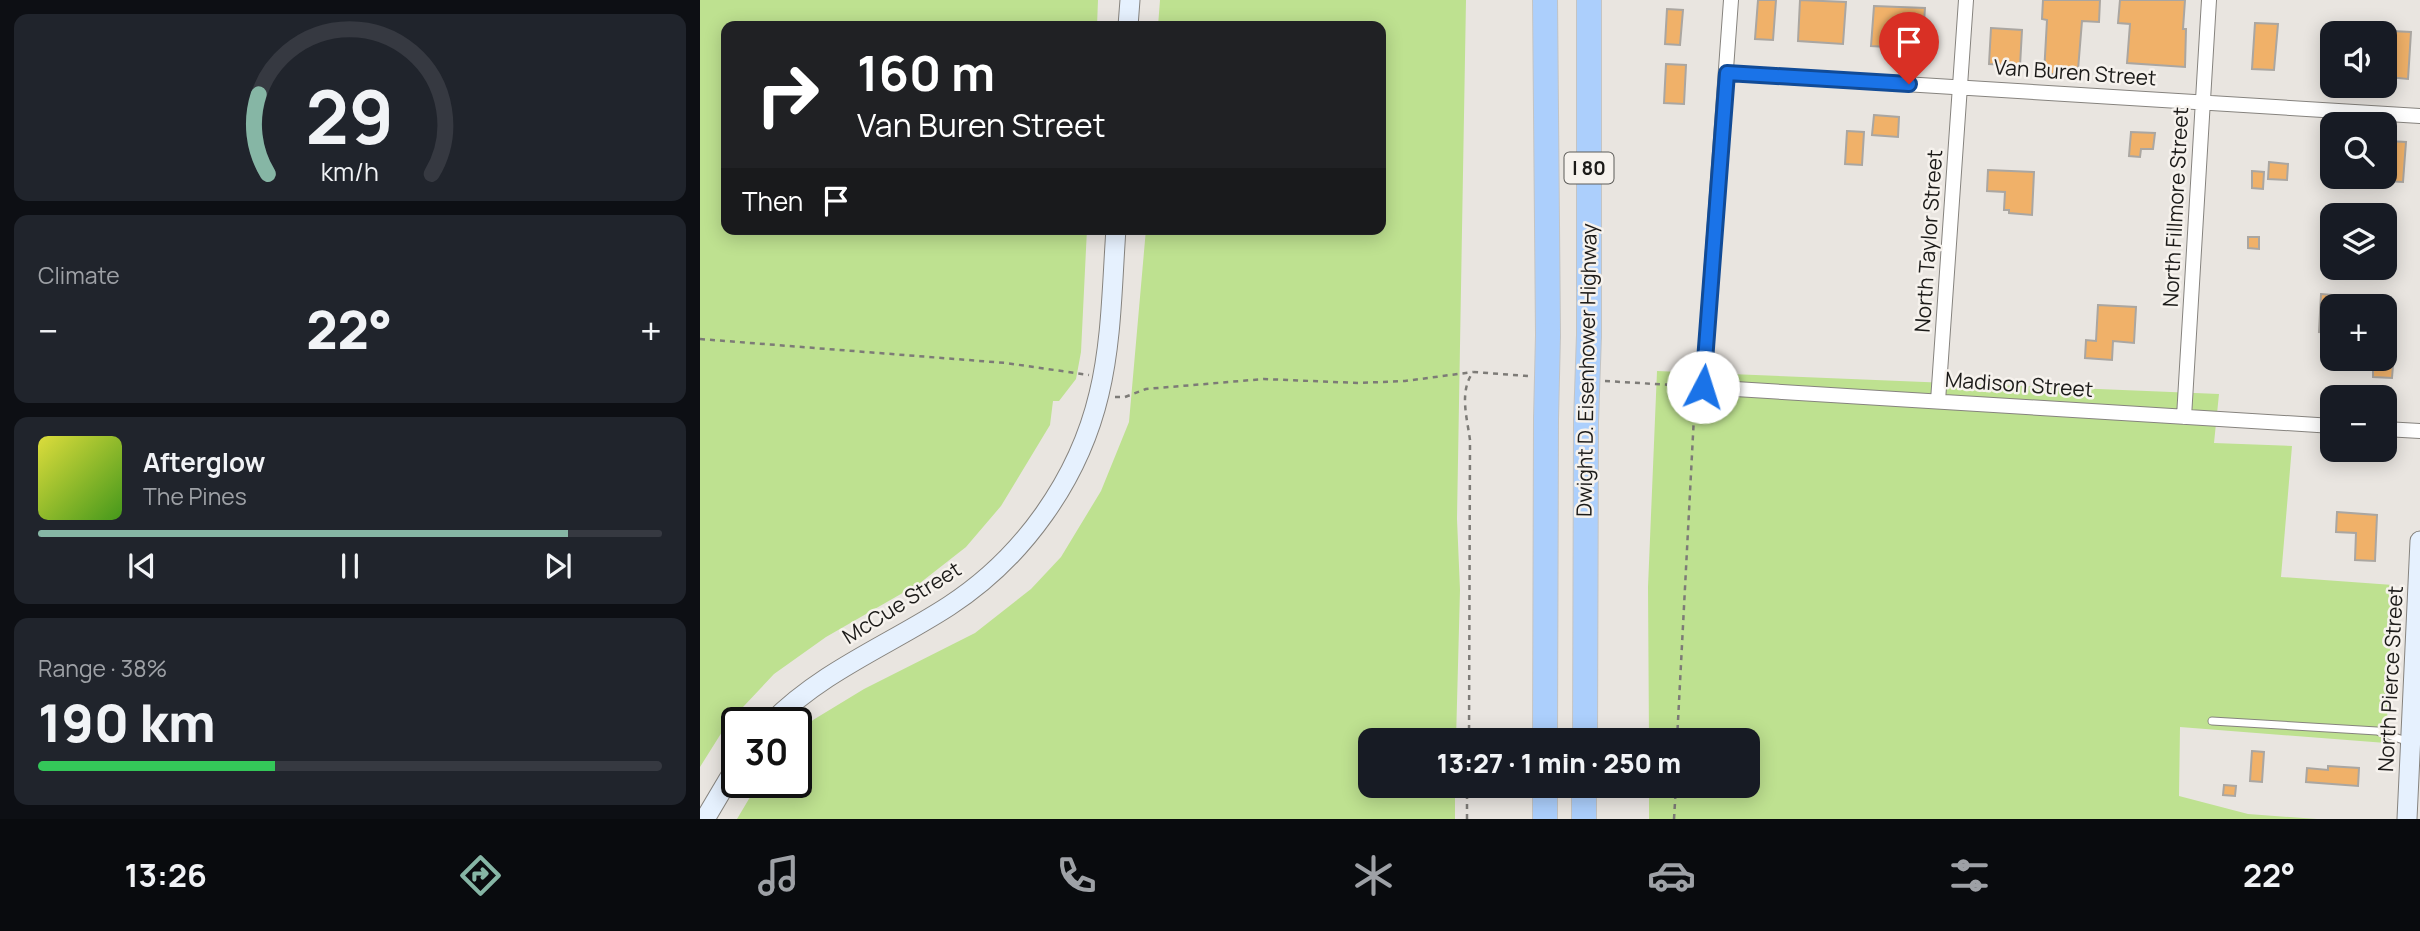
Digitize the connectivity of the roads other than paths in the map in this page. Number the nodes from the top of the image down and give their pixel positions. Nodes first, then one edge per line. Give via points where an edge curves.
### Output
1 (1130, 0) edge
2 (1545, 0) edge
3 (1589, 0) edge
4 (1731, 0) edge
5 (1966, 0) edge
6 (2209, 0) edge
7 (1128, 21) edge
8 (1727, 73) junction
9 (1961, 87) junction
10 (2203, 103) junction
11 (2420, 116) edge
12 (1115, 235) edge
13 (1938, 401) junction
14 (2184, 417) junction
15 (2320, 425) edge
16 (2397, 430) edge
17 (2420, 431) edge
18 (2420, 541) edge
19 (786, 707) edge
20 (2212, 720) dead end
21 (1545, 728) edge
22 (1585, 728) edge
23 (2415, 743) edge
24 (721, 792) edge
25 (1545, 798) edge
26 (1584, 798) edge
27 (705, 819) edge
28 (1545, 819) edge
29 (1584, 819) edge
30 (2407, 819) edge

1 - 7 main road
2 - 21 highway, Dwight D. Eisenhower Highway / I 80, bridge
3 - 22 highway, Dwight D. Eisenhower Highway / I 80, bridge
4 - 8 street
5 - 9 street, North Taylor Street
6 - 10 street, North Fillmore Street
8 - 9 street, Van Buren Street
8 - 13 street, Madison Street via 1703,387
9 - 10 street, Van Buren Street
9 - 13 street, North Taylor Street
10 - 11 street, Van Buren Street
10 - 14 street, North Fillmore Street
12 - 19 main road, McCue Street via 1098,397 1082,447 1061,490 1012,552 983,579 950,605 815,684
13 - 14 street, Madison Street
14 - 15 street, Madison Street
16 - 17 street
18 - 23 main road, North Pierce Street
20 - 23 lane via 2377,731
23 - 30 main road, North Pierce Street
24 - 27 main road
25 - 28 highway
26 - 29 highway

